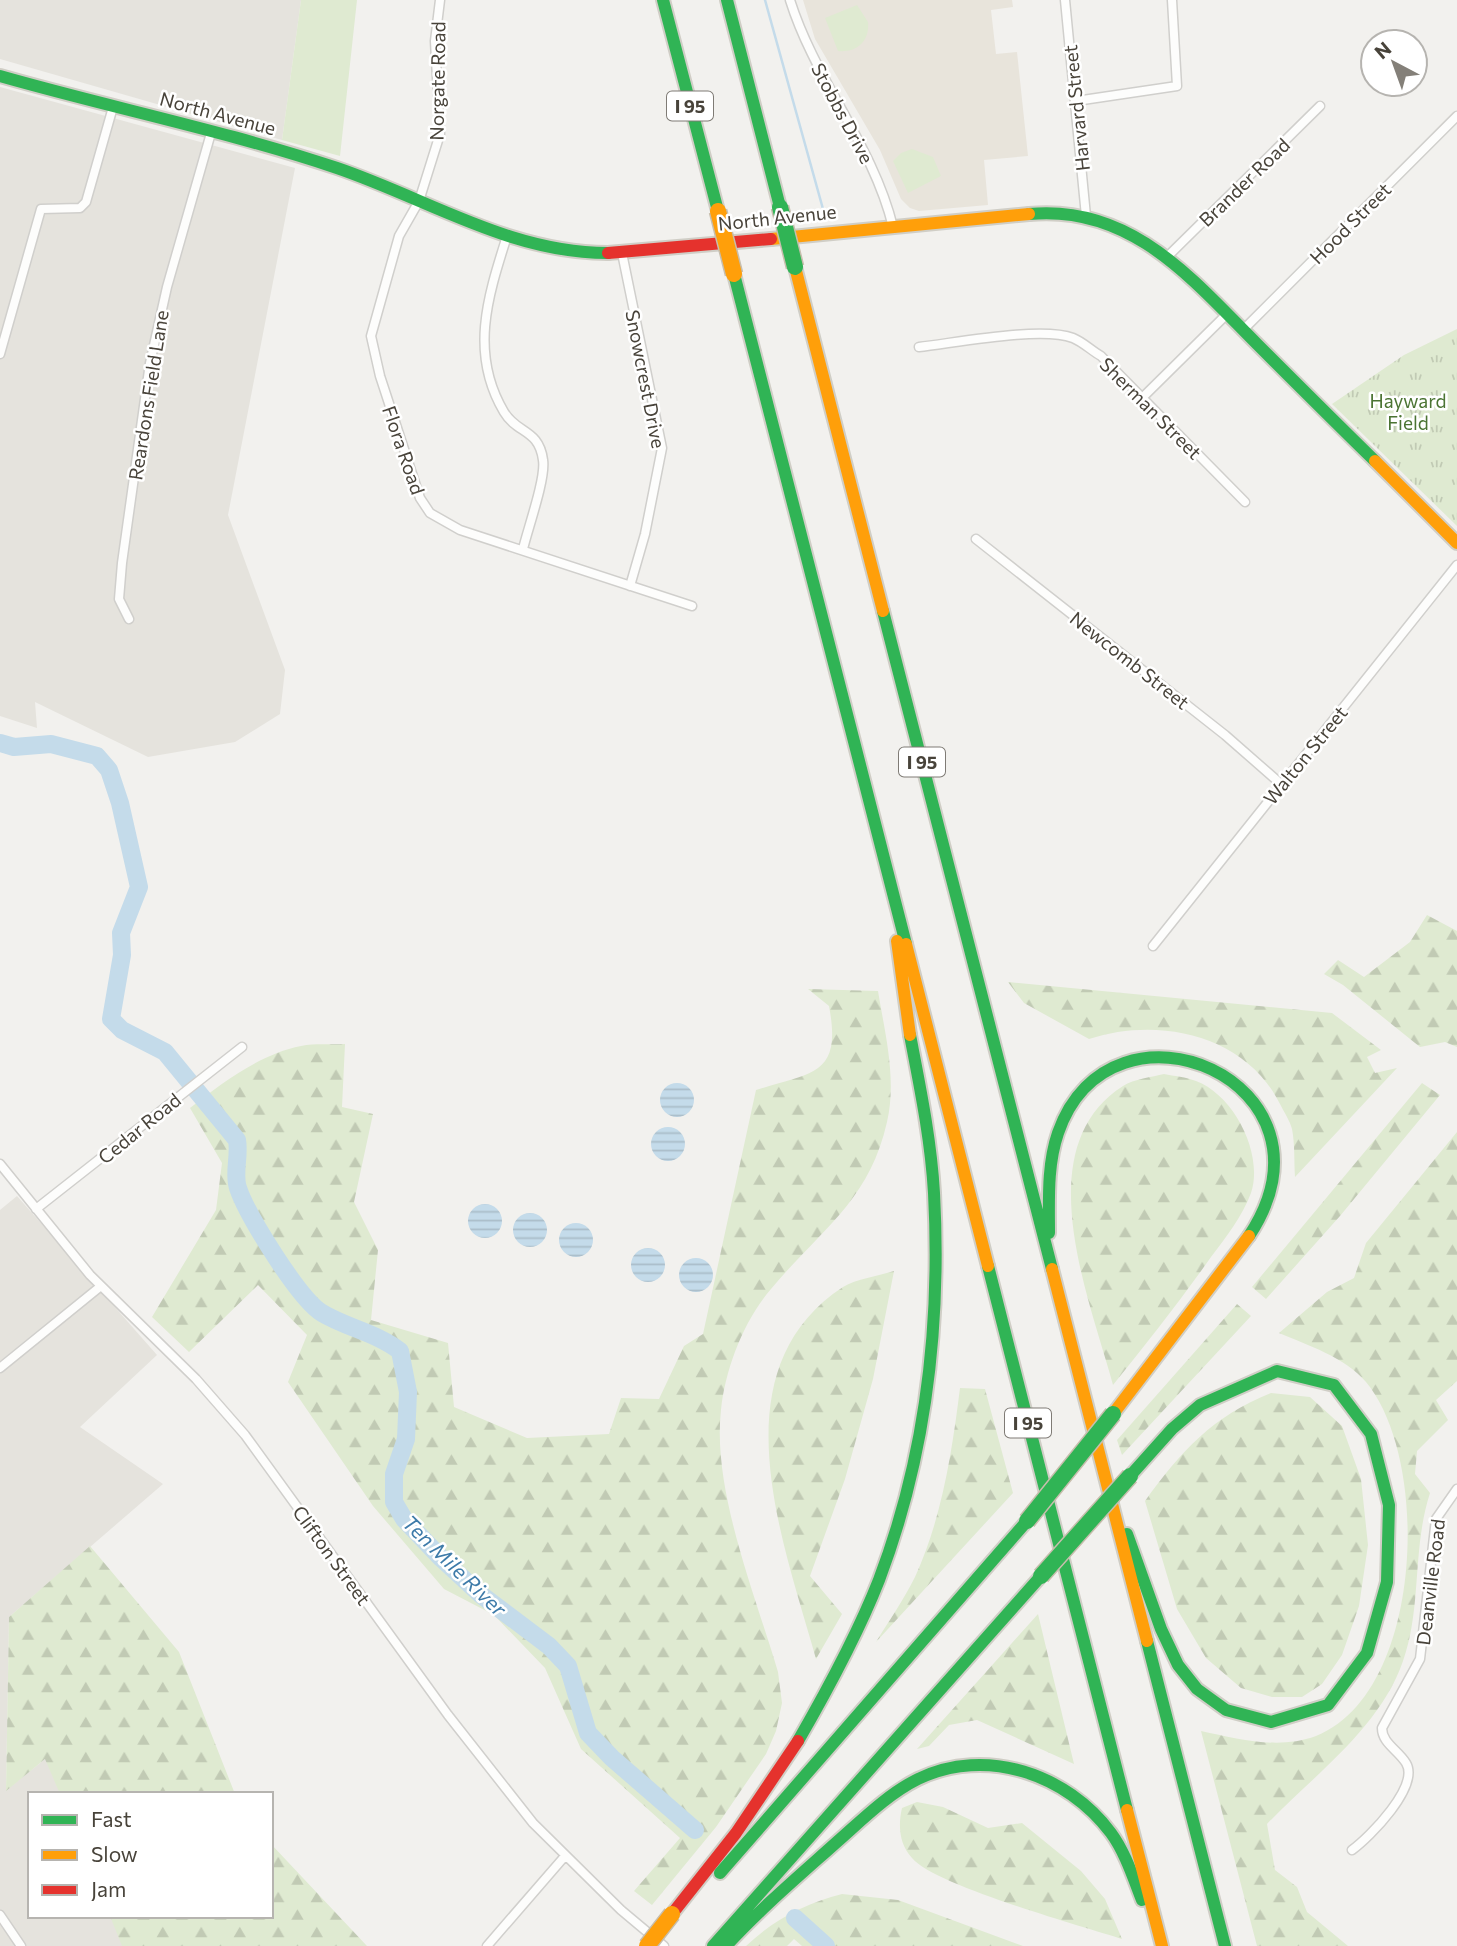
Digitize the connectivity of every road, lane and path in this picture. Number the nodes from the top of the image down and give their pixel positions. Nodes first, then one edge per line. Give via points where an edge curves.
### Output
1 (440, 0) edge
2 (663, 0) edge
3 (727, 0) edge
4 (790, 0) edge
5 (1065, 0) edge
6 (1172, 0) edge
7 (0, 76) edge
8 (1076, 101) junction
9 (1320, 106) dead end
10 (113, 107) junction
11 (1457, 117) edge
12 (211, 133) junction
13 (419, 201) junction
14 (1086, 216) junction
15 (893, 227) junction
16 (508, 236) junction
17 (622, 253) junction
18 (1168, 256) junction
19 (1227, 314) junction
20 (1243, 330) junction
21 (919, 347) dead end
22 (0, 354) edge
23 (1142, 398) junction
24 (1245, 502) dead end
25 (976, 540) dead end
26 (1457, 543) edge
27 (523, 549) junction
28 (1457, 565) edge
29 (630, 586) junction
30 (692, 606) dead end
31 (129, 619) dead end
32 (1281, 785) junction
33 (894, 901) junction
34 (1153, 946) dead end
35 (242, 1047) dead end
36 (0, 1164) edge
37 (36, 1209) junction
38 (1049, 1257) junction
39 (101, 1286) junction
40 (0, 1368) edge
41 (1457, 1489) edge
42 (1112, 1502) junction
43 (1352, 1850) dead end
44 (565, 1856) junction
45 (0, 1915) edge
46 (676, 1916) junction
47 (21, 1946) edge
48 (487, 1946) edge
49 (649, 1946) edge
50 (664, 1946) edge
51 (713, 1946) edge
52 (726, 1946) edge
53 (1162, 1946) edge
54 (1225, 1946) edge

1 - 13 street, Norgate Road via 435,41 440,134
2 - 33 main road, I 95, bridge
3 - 38 main road, I 95, bridge
4 - 15 street, Stobbs Drive via 807,45 869,158
5 - 8 street, Harvard Street
6 - 8 street via 1177,86
7 - 10 main road, North Avenue
8 - 14 street, Harvard Street
9 - 18 street, Brander Road
10 - 12 main road, North Avenue
10 - 22 street via 86,202 80,208 41,209
11 - 20 street, Hood Street
12 - 13 main road, North Avenue via 340,170
12 - 31 street, Reardons Field Lane via 150,363 119,599
13 - 16 main road, North Avenue
13 - 27 street, Flora Road via 399,236 371,336 408,470 430,513 460,530
14 - 15 main road, North Avenue via 1035,213
14 - 18 main road, North Avenue via 1142,237
15 - 17 main road, North Avenue
16 - 17 main road, North Avenue via 569,253
16 - 27 street via 482,332 504,412 539,442 544,463
17 - 29 street, Snowcrest Drive via 662,448
18 - 19 main road, North Avenue
19 - 20 main road, North Avenue
19 - 23 street
20 - 26 main road, North Avenue
21 - 23 street, Sherman Street via 1048,335 1073,338 1101,356
23 - 24 street, Sherman Street
25 - 32 street, Newcomb Street via 1225,735
27 - 29 street, Flora Road
28 - 32 street, Walton Street
29 - 30 street, Flora Road
32 - 34 street, Walton Street
33 - 46 main road via 899,973 926,1122 936,1225 933,1353 914,1468 880,1580 827,1697 771,1787
33 - 53 main road, I 95
35 - 37 street, Cedar Road
36 - 37 street, Clifton Street
37 - 39 street, Clifton Street
38 - 42 main road, I 95
38 - 46 main road, bridge via 1049,1188 1055,1144 1069,1109 1093,1081 1136,1058 1176,1055 1213,1067 1245,1090 1260,1111 1272,1148 1273,1174 1265,1209 1229,1263 1027,1521
39 - 40 street
39 - 44 street, Clifton Street via 196,1379 244,1435 492,1774
41 - 43 street, Deanville Road via 1436,1519 1420,1659 1382,1728 1384,1739 1406,1763 1408,1778 1377,1829
42 - 51 main road, bridge via 1177,1662 1208,1700 1246,1718 1288,1722 1321,1711 1348,1689 1366,1656 1386,1589 1390,1538 1378,1450 1368,1423 1349,1397 1328,1382 1304,1373 1254,1376 1194,1409 1130,1476
42 - 54 main road, I 95
44 - 48 street
44 - 50 street, Clifton Street
45 - 47 street
46 - 49 main road
52 - 53 main road via 763,1907 896,1793 933,1773 974,1765 1030,1772 1083,1801 1116,1842

